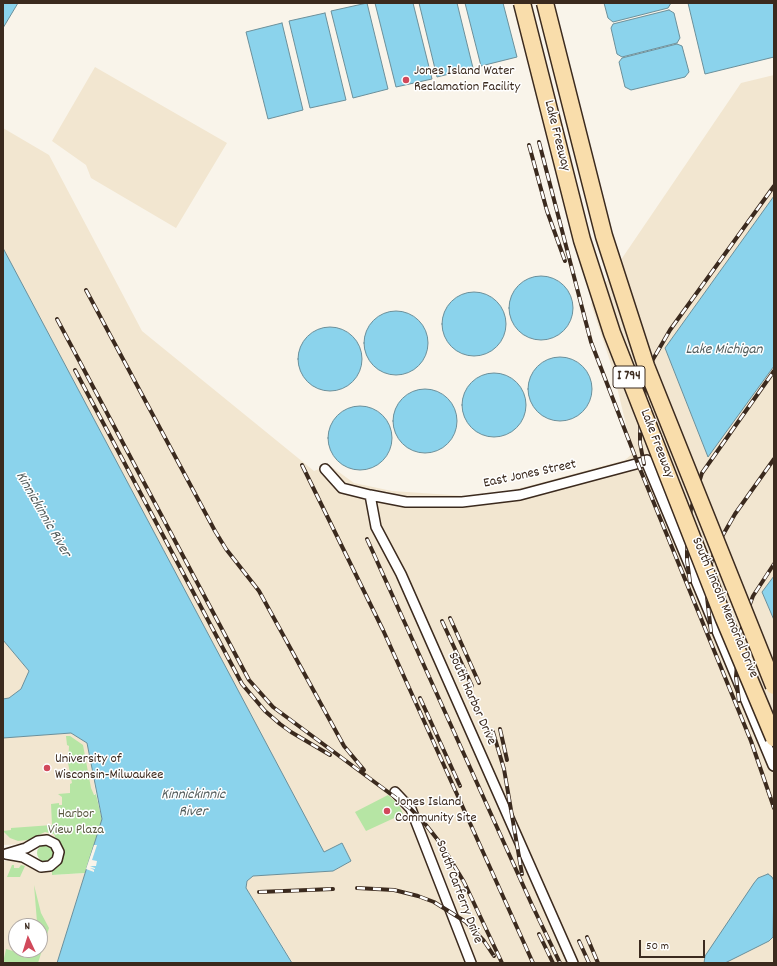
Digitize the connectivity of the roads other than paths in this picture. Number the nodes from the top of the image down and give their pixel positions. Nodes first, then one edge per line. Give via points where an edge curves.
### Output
1 (522, 3) edge
2 (545, 3) edge
3 (647, 461) joint
4 (325, 469) dead end
5 (370, 495) junction
6 (774, 686) edge
7 (774, 738) edge
8 (774, 765) edge
9 (395, 792) dead end
10 (4, 854) edge
11 (471, 963) edge
12 (573, 963) edge

1 - 7 highway, Lake Freeway / I 794, bridge via 582,240 612,333 724,619
2 - 6 highway, Lake Freeway / I 794, bridge via 604,236 646,366
3 - 5 street, East Jones Street via 520,495 462,502 406,502
3 - 8 street, South Lincoln Memorial Drive
4 - 5 street via 342,488
5 - 12 street, South Harbor Drive via 376,527 400,574
9 - 11 street, South Carferry Drive via 411,809
10 - 10 street via 24,857 41,867 46,867 54,864 59,852 51,841 43,840

